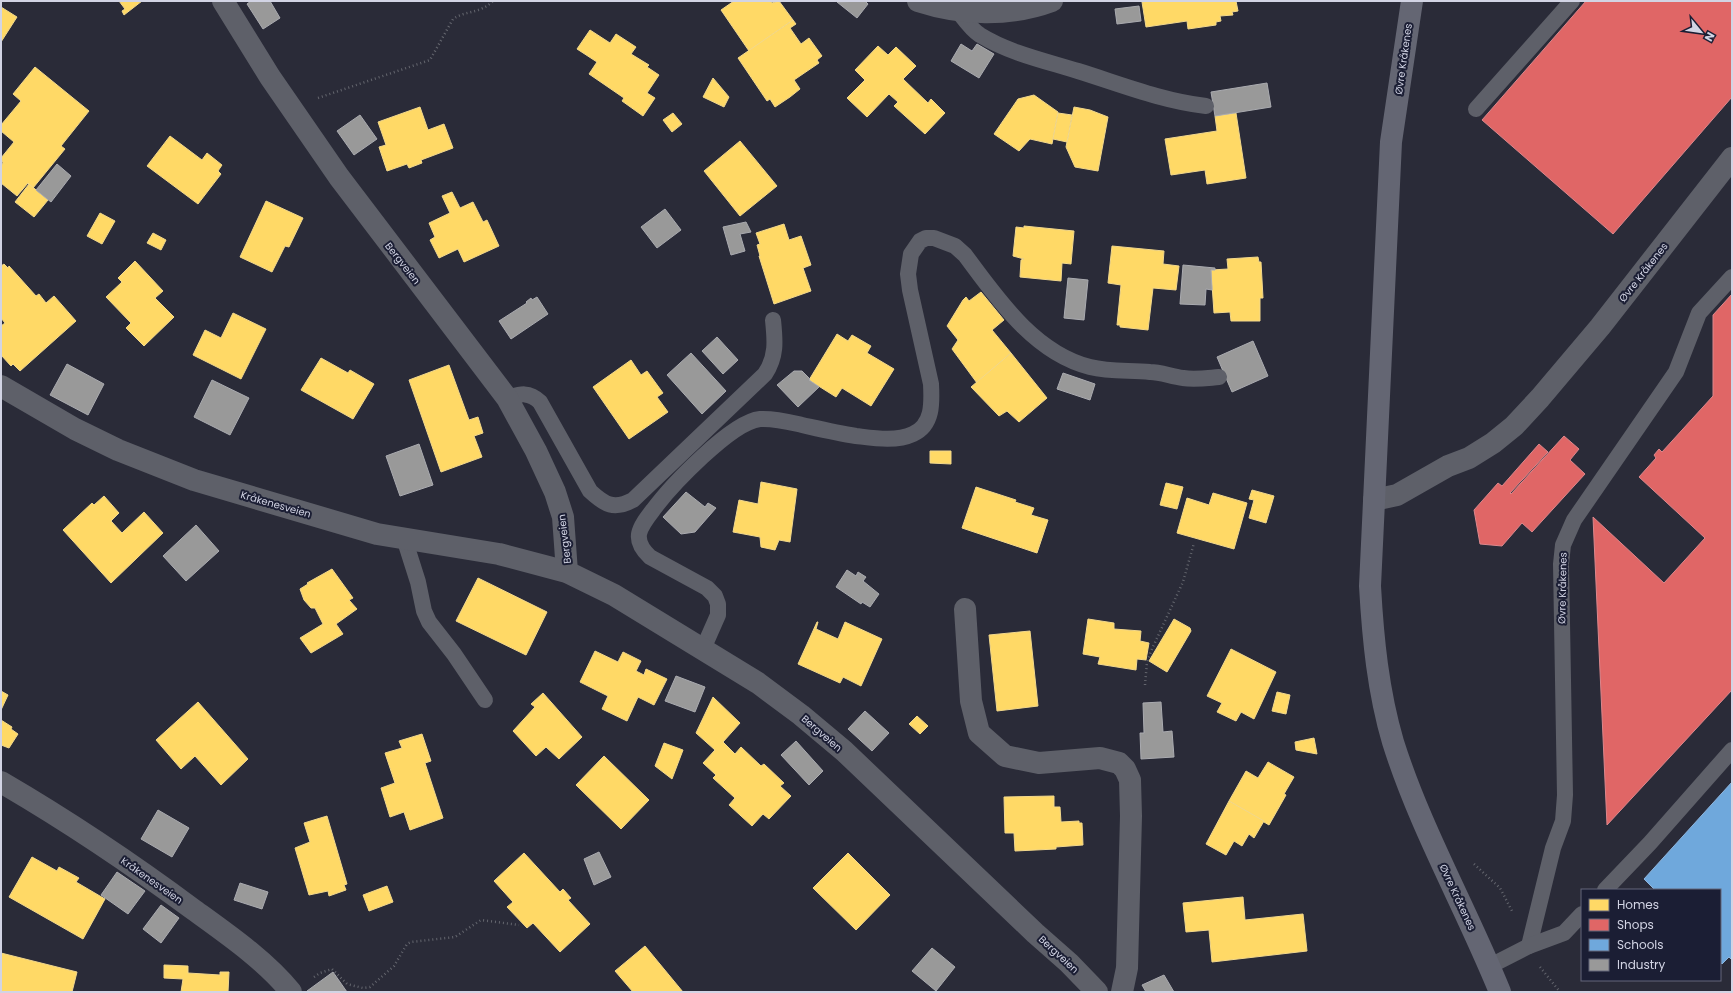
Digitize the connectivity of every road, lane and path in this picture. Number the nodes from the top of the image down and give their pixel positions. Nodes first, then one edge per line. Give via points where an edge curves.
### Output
1 (223, 1) edge
2 (493, 1) edge
3 (918, 1) edge
4 (1052, 1) edge
5 (1412, 1) edge
6 (1572, 1) edge
7 (958, 11) junction
8 (316, 99) dead end
9 (1206, 106) dead end
10 (1476, 109) dead end
11 (1732, 158) edge
12 (1732, 277) edge
13 (773, 320) dead end
14 (1219, 376) dead end
15 (1, 386) edge
16 (507, 398) junction
17 (1374, 500) junction
18 (404, 538) junction
19 (1194, 544) dead end
20 (568, 572) junction
21 (965, 608) dead end
22 (703, 649) junction
23 (1145, 685) dead end
24 (485, 700) dead end
25 (1732, 750) edge
26 (1, 782) edge
27 (1606, 889) edge
28 (1581, 915) edge
29 (519, 925) dead end
30 (1528, 946) junction
31 (1538, 965) dead end
32 (1490, 966) junction
33 (300, 986) edge
34 (1097, 992) edge
35 (1122, 992) edge
36 (1500, 992) edge
37 (1560, 992) edge

1 - 16 street, Bergveien via 270,77 339,176
2 - 8 path via 482,10 453,18 430,60
3 - 7 street
4 - 7 street via 1018,10
5 - 17 main road, Øvre Kråkenes via 1391,142
6 - 10 lane
7 - 9 lane via 980,35 1025,54 1178,102
11 - 17 street, Øvre Kråkenes via 1600,327 1514,426 1468,458 1448,466 1397,495
12 - 30 lane, Øvre Kråkenes via 1699,313 1676,372 1574,520 1563,545 1563,821 1553,848
13 - 16 lane via 775,347 766,374 633,500 624,505 616,507 607,504 590,491 540,402 524,393
14 - 22 lane via 1182,378 1152,372 1105,370 1073,361 1053,350 1018,321 955,246 934,238 920,241 911,254 908,274 931,384 931,412 921,429 904,437 872,438 778,420 759,419 743,425 719,441 658,504 642,525 639,542 643,550 707,588 715,596 718,615
15 - 18 street, Kråkenesveien via 75,429 118,450 194,480 378,534
16 - 20 street, Bergveien via 555,492 563,517
17 - 32 main road, Øvre Kråkenes via 1370,586 1381,693 1393,741 1408,785
18 - 20 street, Kråkenesveien via 499,554
18 - 24 lane via 429,622
19 - 23 path via 1183,582 1147,662
20 - 22 street, Bergveien via 614,595
21 - 35 street via 971,701 979,733 1005,756 1039,764 1100,758 1119,763 1130,780 1127,968
22 - 34 street, Bergveien via 758,683 801,714 844,751
25 - 27 lane
26 - 33 street, Kråkenesveien via 101,844 162,886 265,966
28 - 30 lane via 1564,933
29 - 33 path via 481,920 455,936 411,942 404,948 394,966 370,987 347,984 332,969 320,972
30 - 32 lane
31 - 37 path
32 - 36 main road, Øvre Kråkenes

